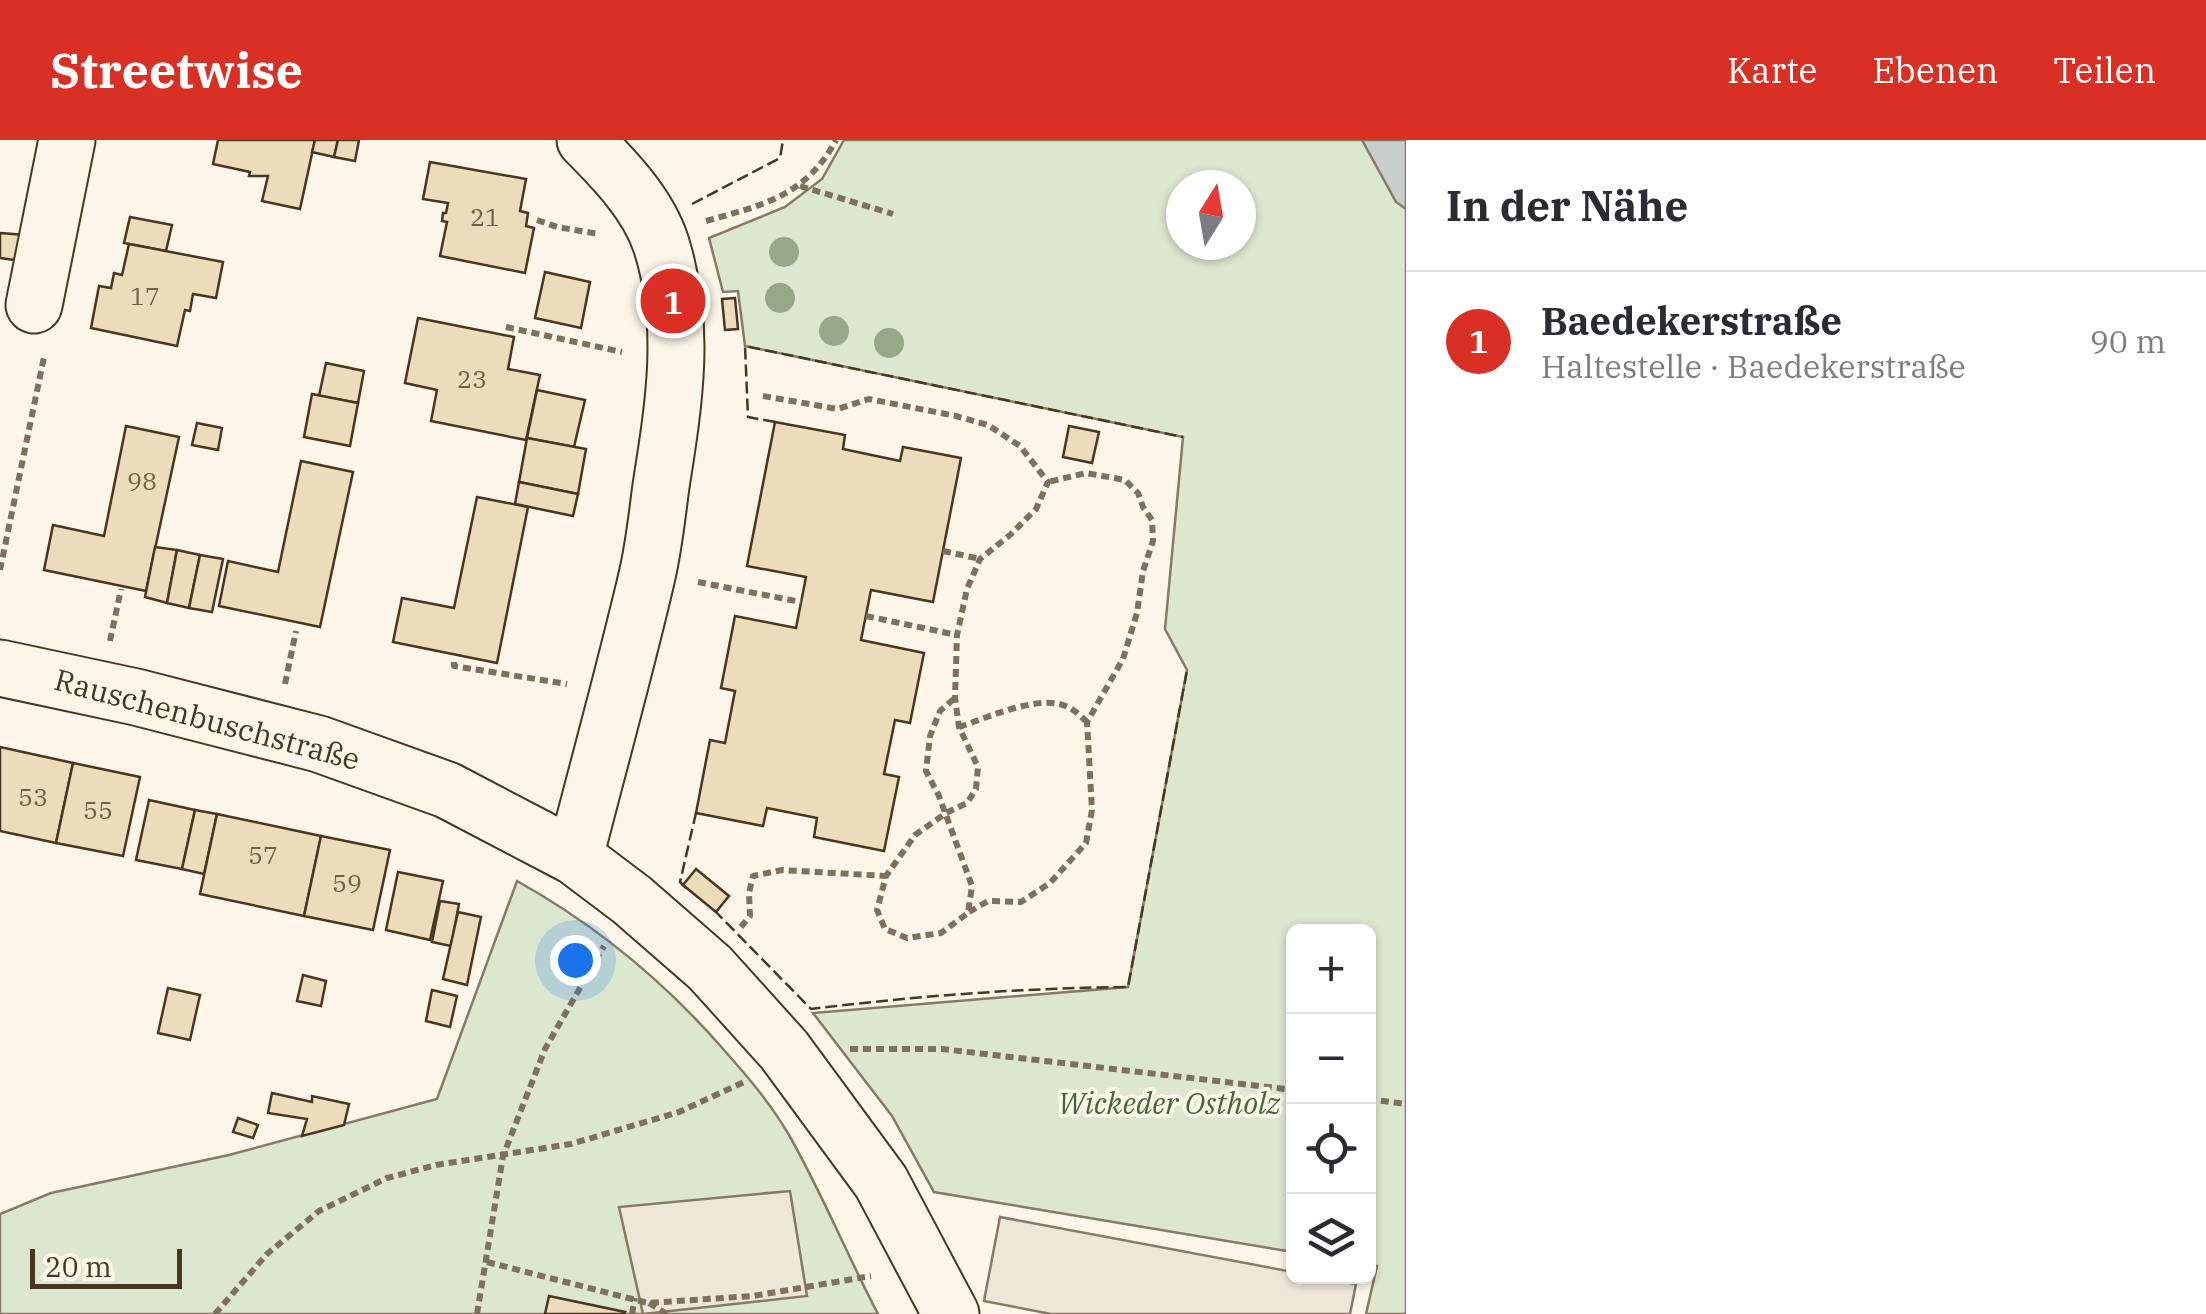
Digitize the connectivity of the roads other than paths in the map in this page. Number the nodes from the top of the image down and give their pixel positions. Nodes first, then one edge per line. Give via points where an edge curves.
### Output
1 (67, 140) edge
2 (585, 140) edge
3 (34, 305) road end
4 (0, 668) edge
5 (574, 857) junction
6 (951, 1314) edge

1 - 3 street
2 - 5 street via 620,178 662,245 677,364 648,572
4 - 5 street, Rauschenbuschstraße via 318,744 447,790
5 - 6 street, Rauschenbuschstraße via 710,968 784,1050 881,1182

